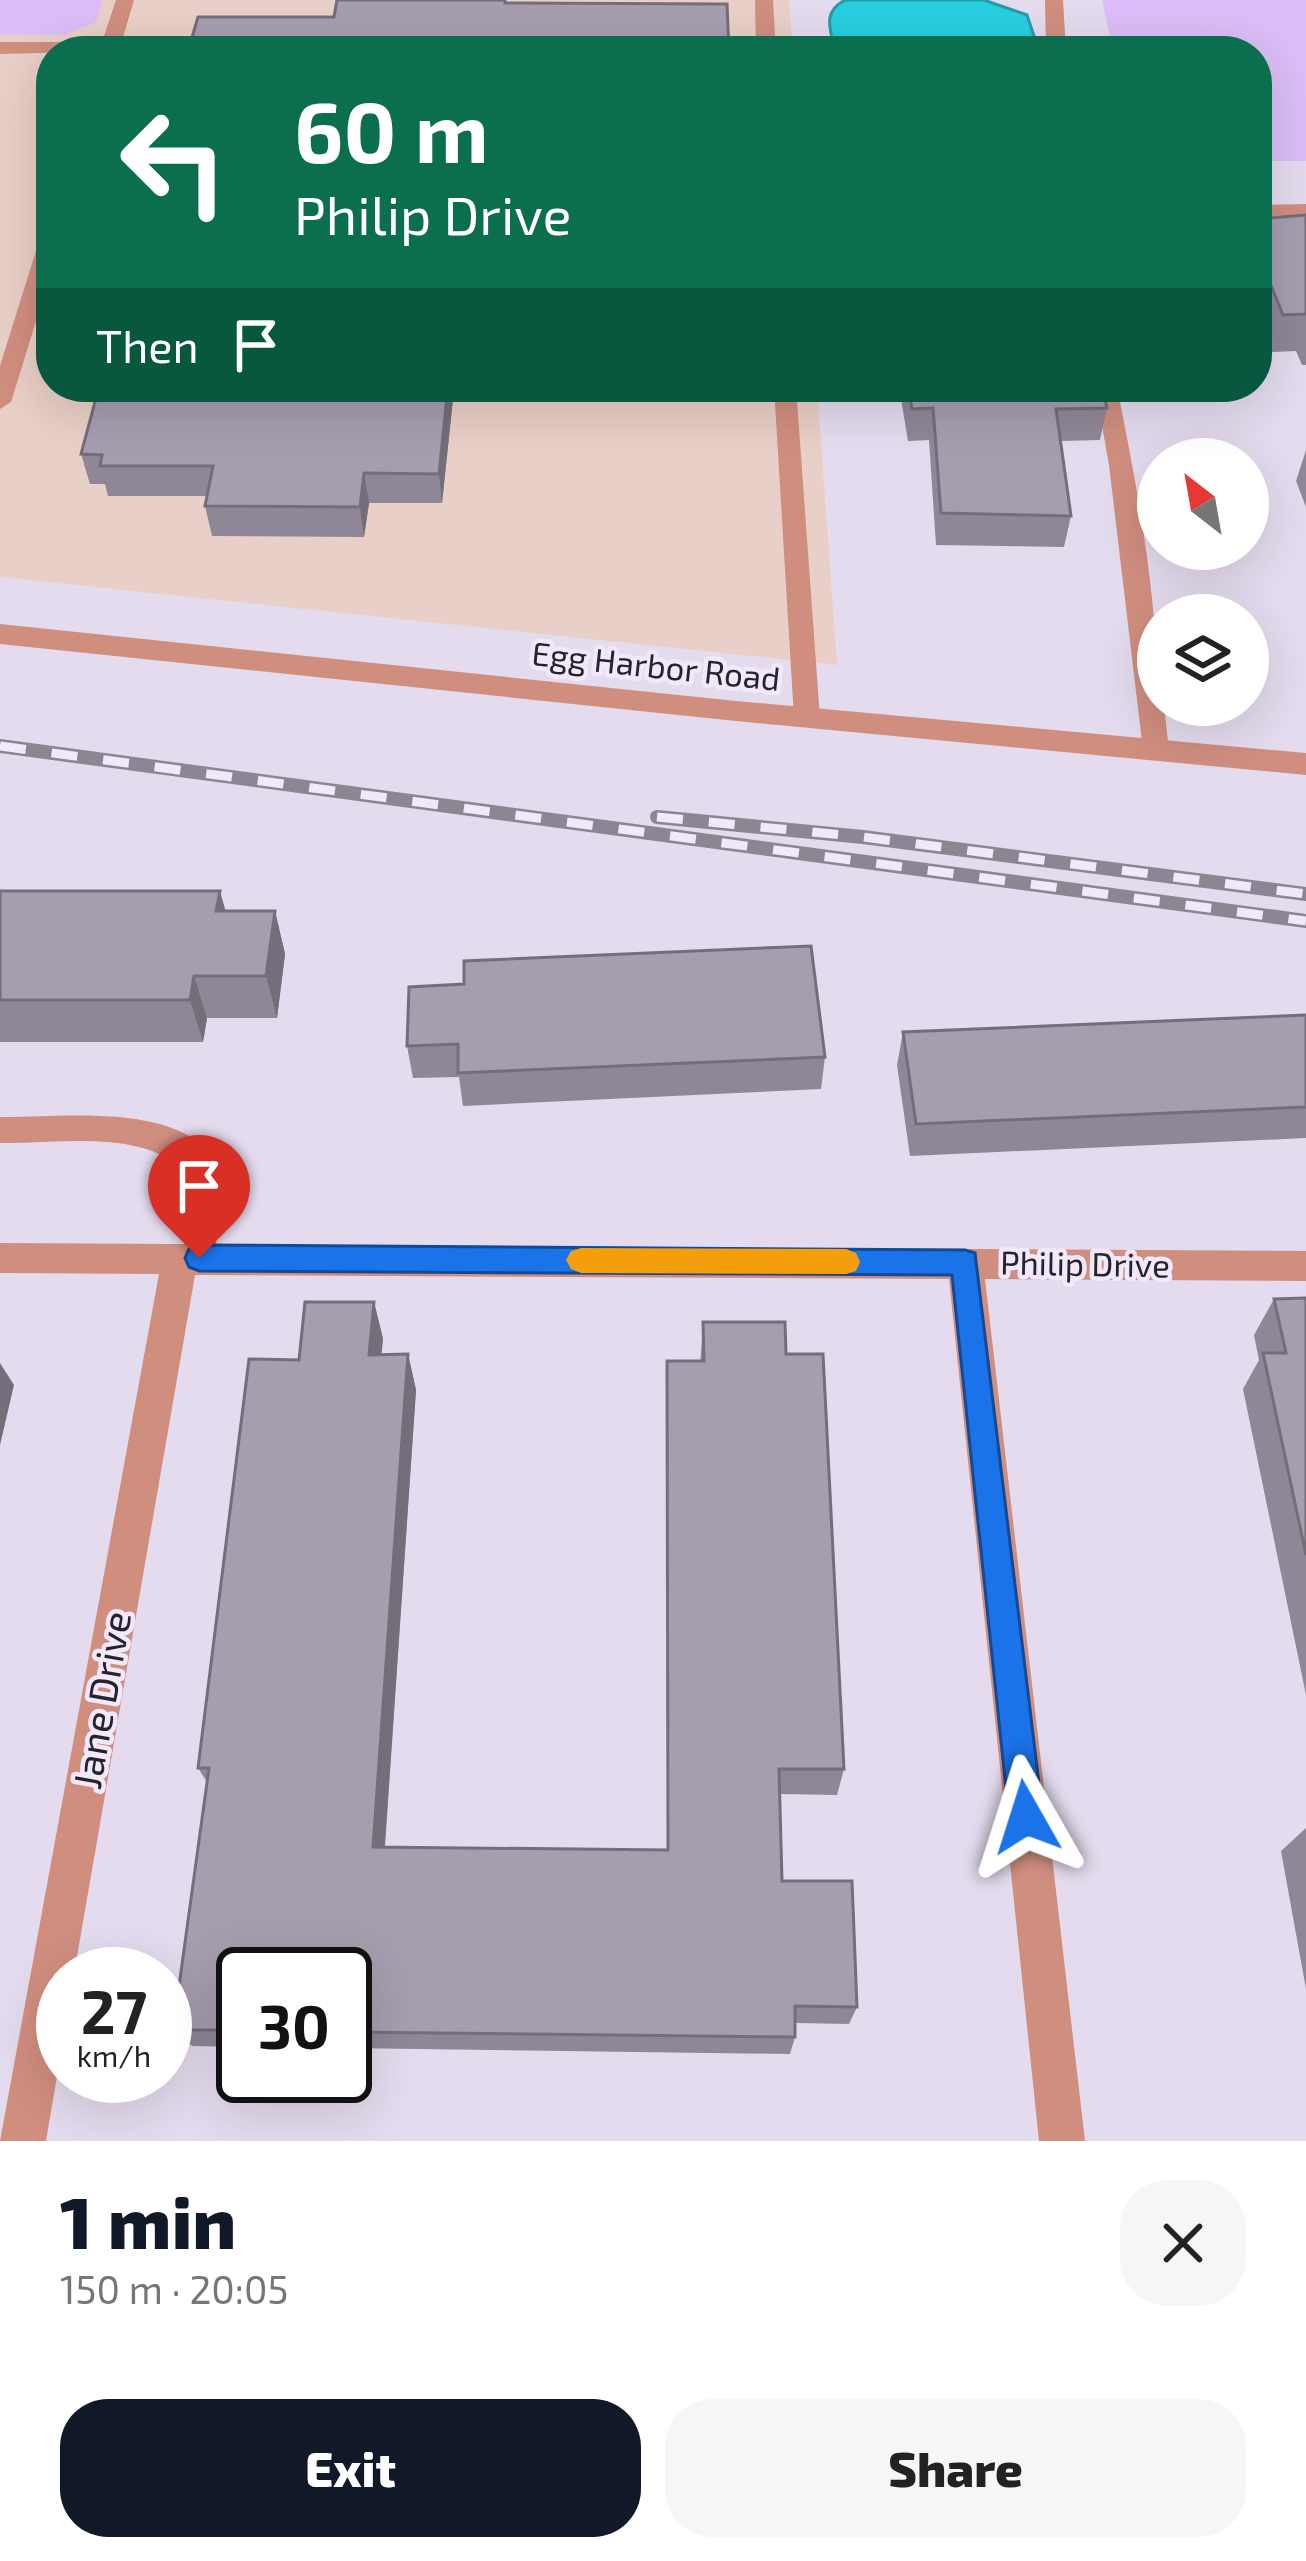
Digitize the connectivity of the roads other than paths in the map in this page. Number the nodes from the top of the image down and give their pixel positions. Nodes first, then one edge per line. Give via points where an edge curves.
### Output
1 (125, 0) edge
2 (764, 0) edge
3 (1054, 0) edge
4 (114, 36) edge
5 (765, 36) edge
6 (1055, 36) edge
7 (0, 48) edge
8 (36, 49) edge
9 (1306, 210) edge
10 (1272, 211) edge
11 (36, 286) edge
12 (0, 402) edge
13 (786, 402) edge
14 (1109, 402) edge
15 (0, 634) edge
16 (807, 718) junction
17 (1156, 750) junction
18 (1306, 764) edge
19 (0, 1130) edge
20 (0, 1258) edge
21 (190, 1258) junction
22 (965, 1262) junction
23 (1306, 1266) edge
24 (23, 2141) edge
25 (1062, 2141) edge

1 - 4 lane
2 - 5 lane
3 - 6 lane
7 - 8 lane
9 - 10 lane
11 - 12 lane
13 - 16 lane
14 - 17 lane
15 - 16 street, Egg Harbor Road
16 - 17 street, Egg Harbor Road
17 - 18 street, Egg Harbor Road
19 - 21 lane via 149,1132 183,1148 205,1169
20 - 21 street, Philip Drive
21 - 22 street, Philip Drive
21 - 24 street, Jane Drive
22 - 23 street, Philip Drive
22 - 25 street

